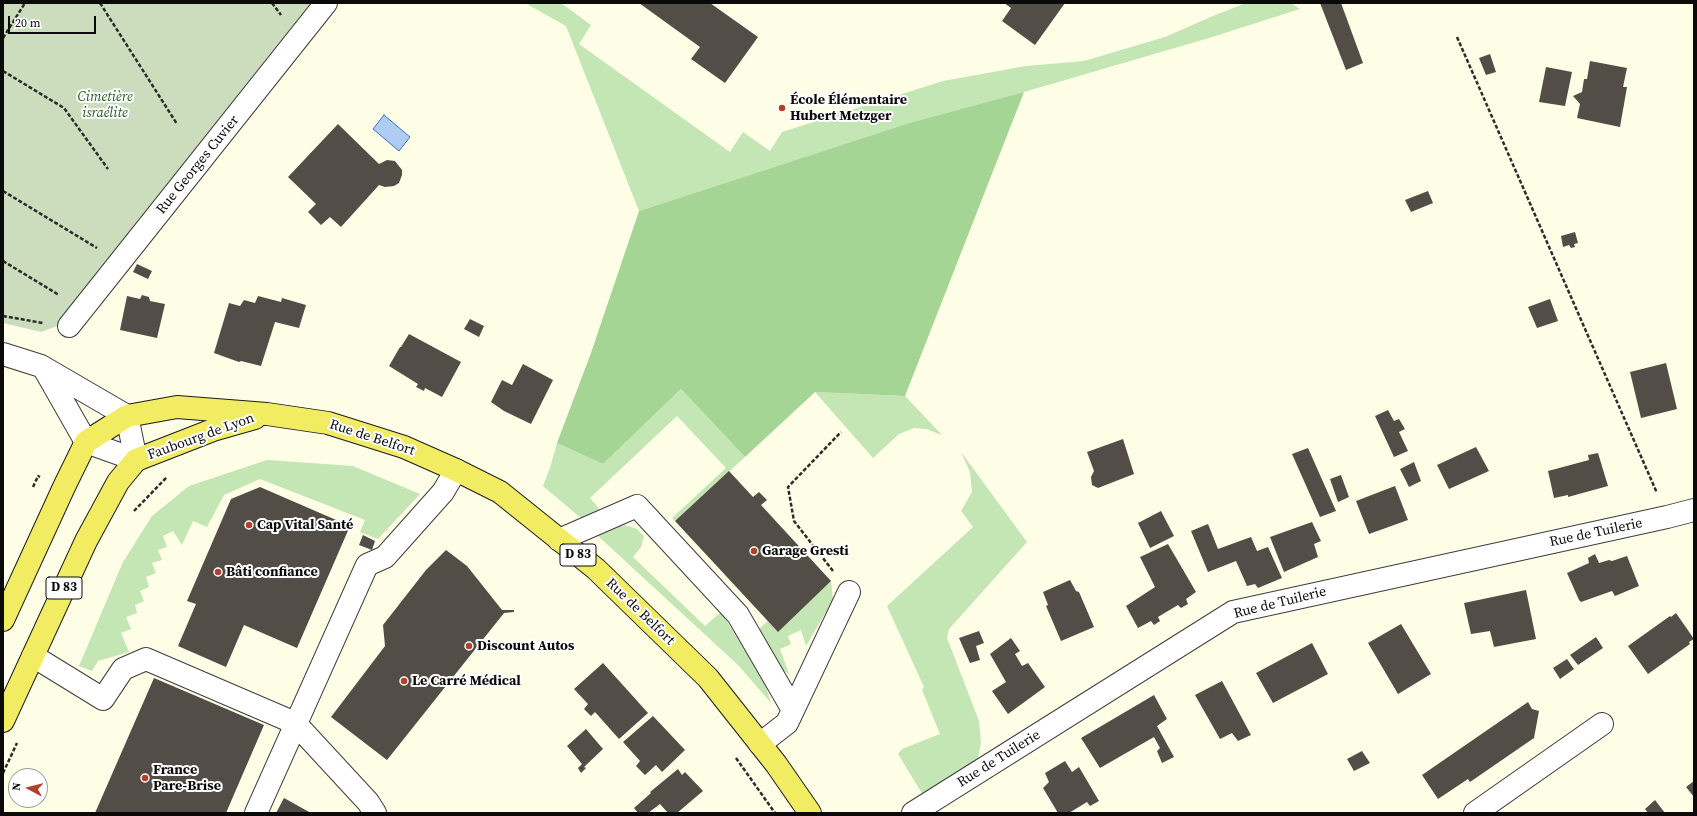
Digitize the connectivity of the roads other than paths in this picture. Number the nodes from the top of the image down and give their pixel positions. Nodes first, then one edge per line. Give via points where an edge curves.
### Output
1 (326, 3) edge
2 (59, 325) road end
3 (3, 354) edge
4 (45, 369) junction
5 (268, 414) junction
6 (126, 416) junction
7 (86, 442) junction
8 (136, 460) junction
9 (456, 470) junction
10 (1694, 510) edge
11 (559, 540) junction
12 (849, 592) road end
13 (3, 620) edge
14 (33, 656) junction
15 (793, 710) junction
16 (3, 721) edge
17 (296, 723) junction
18 (1602, 724) dead end
19 (760, 744) junction
20 (256, 813) edge
21 (375, 813) edge
22 (810, 813) edge
23 (913, 813) edge
24 (1475, 813) edge

1 - 2 street, Rue Georges Cuvier
3 - 4 street
4 - 6 street
4 - 7 street
5 - 6 main road, Faubourg de Lyon / D 83 via 177,407
5 - 8 main road, Faubourg de Lyon / D 83 via 213,430
5 - 9 main road, Rue de Belfort / D 83 via 343,427 404,447
6 - 7 main road, D 83
6 - 8 street, Faubourg de Lyon
7 - 8 street, Faubourg de Lyon
7 - 13 main road
8 - 14 main road, D 83 via 118,482 105,504
9 - 11 main road, Rue de Belfort / D 83 via 500,492
9 - 17 street via 443,492 385,557 367,565
10 - 23 street, Rue de Tuilerie via 1233,612
11 - 15 street via 636,506 738,615
11 - 19 main road, Rue de Belfort / D 83 via 596,569 708,678
12 - 15 street
14 - 16 main road, D 83
14 - 17 street via 103,698 123,669 146,659
15 - 19 street via 786,723
17 - 20 street
17 - 21 street
18 - 24 street
19 - 22 main road, Rue de Belfort / D 83

